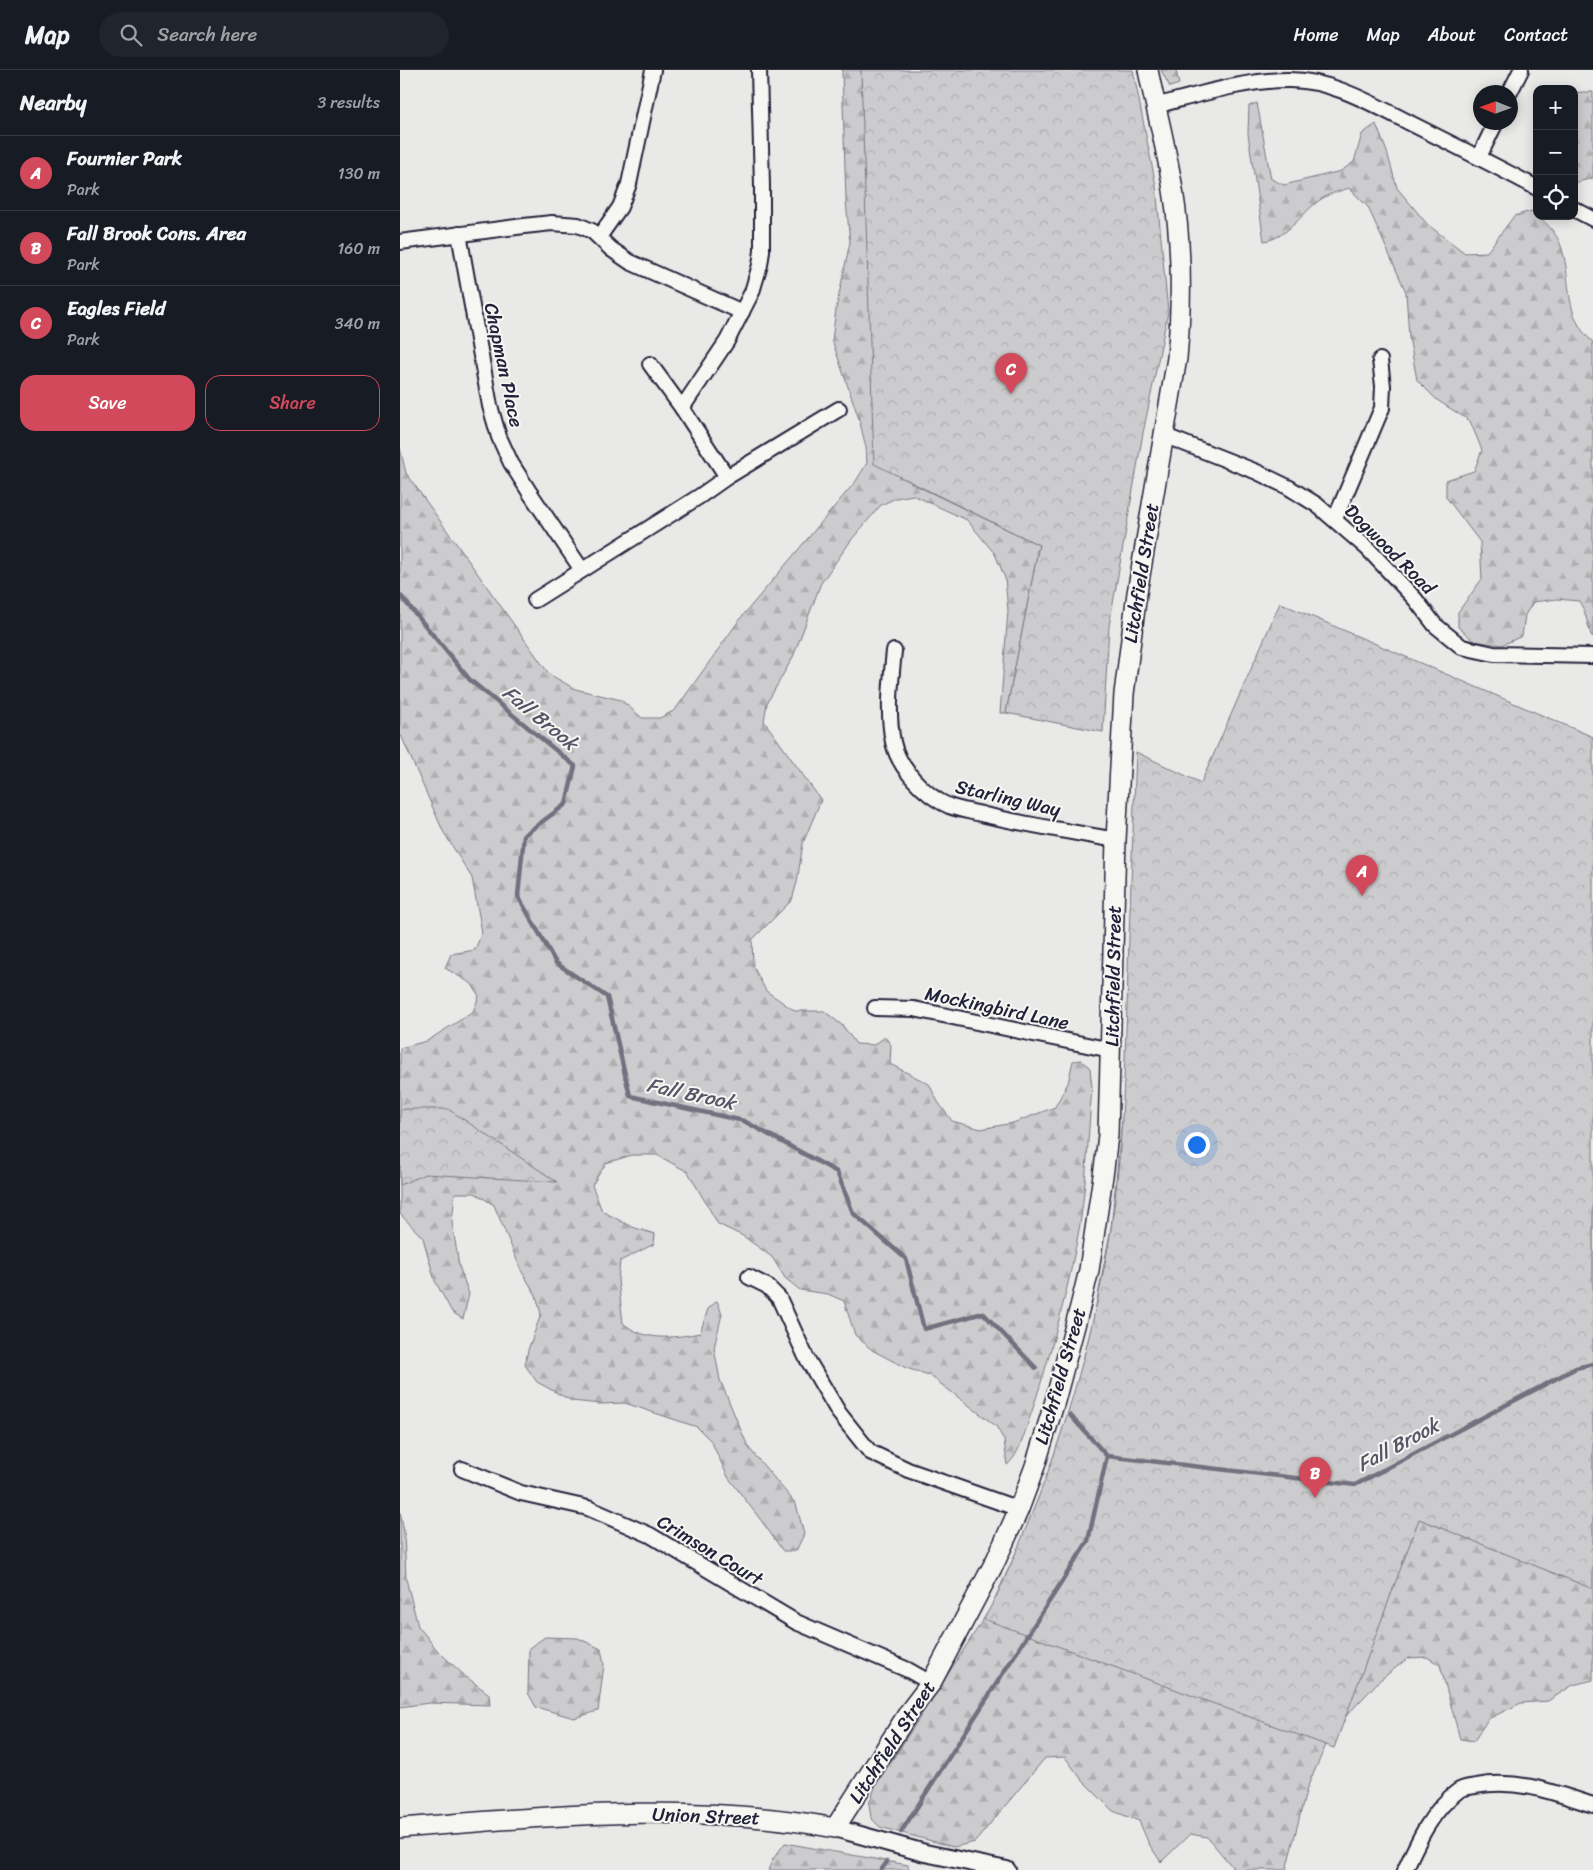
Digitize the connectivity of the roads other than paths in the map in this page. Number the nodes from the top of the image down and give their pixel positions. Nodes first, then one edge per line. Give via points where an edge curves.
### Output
1 (653, 70) edge
2 (759, 70) edge
3 (1148, 70) edge
4 (1521, 70) edge
5 (1514, 85) edge
6 (1155, 106) junction
7 (1492, 130) edge
8 (1479, 157) junction
9 (1533, 186) edge
10 (1578, 211) edge
11 (1593, 219) edge
12 (459, 234) junction
13 (599, 237) junction
14 (400, 242) edge
15 (742, 312) junction
16 (1380, 360) dead end
17 (650, 364) dead end
18 (682, 408) junction
19 (839, 409) dead end
20 (1162, 436) junction
21 (727, 477) junction
22 (1335, 519) junction
23 (582, 570) junction
24 (536, 600) dead end
25 (894, 652) dead end
26 (1593, 656) edge
27 (1116, 840) junction
28 (875, 1008) dead end
29 (1111, 1050) junction
30 (749, 1277) dead end
31 (462, 1469) dead end
32 (1019, 1510) junction
33 (931, 1683) junction
34 (1593, 1805) edge
35 (400, 1828) edge
36 (835, 1828) junction
37 (1007, 1870) edge
38 (1405, 1870) edge

1 - 13 street via 629,184 620,207
2 - 15 street via 762,251 757,278
3 - 6 main road, Litchfield Street
4 - 5 street
6 - 8 street via 1239,86 1307,81 1357,96
6 - 20 main road, Litchfield Street via 1178,223 1181,290 1177,358
7 - 8 street
8 - 9 street
10 - 11 street
12 - 13 street via 568,224 586,228
12 - 14 street
12 - 23 street, Chapman Place via 490,406 499,437 530,493
13 - 15 street via 630,262
15 - 18 street via 712,366
16 - 22 street via 1382,408
17 - 18 street
18 - 21 street
19 - 21 street
20 - 22 street, Dogwood Road via 1257,472 1288,487
20 - 27 main road, Litchfield Street via 1124,694
21 - 23 street
22 - 26 street, Dogwood Road via 1415,598 1435,625 1462,647 1494,654
23 - 24 street
25 - 27 street, Starling Way via 890,692 893,744 904,768 922,788 948,806
27 - 29 main road, Litchfield Street
28 - 29 street, Mockingbird Lane via 914,1009
29 - 32 main road, Litchfield Street via 1108,1135 1088,1270 1054,1401
30 - 32 street via 767,1286 779,1298 806,1357 839,1413 870,1452 908,1470
31 - 33 street, Crimson Court via 521,1493 588,1508 650,1534 796,1622
32 - 33 main road, Litchfield Street
33 - 36 main road, Litchfield Street
34 - 38 street via 1526,1785 1492,1782 1459,1789 1435,1813
35 - 36 main road, Union Street via 658,1813 760,1817
36 - 37 street, Union Street via 925,1854

